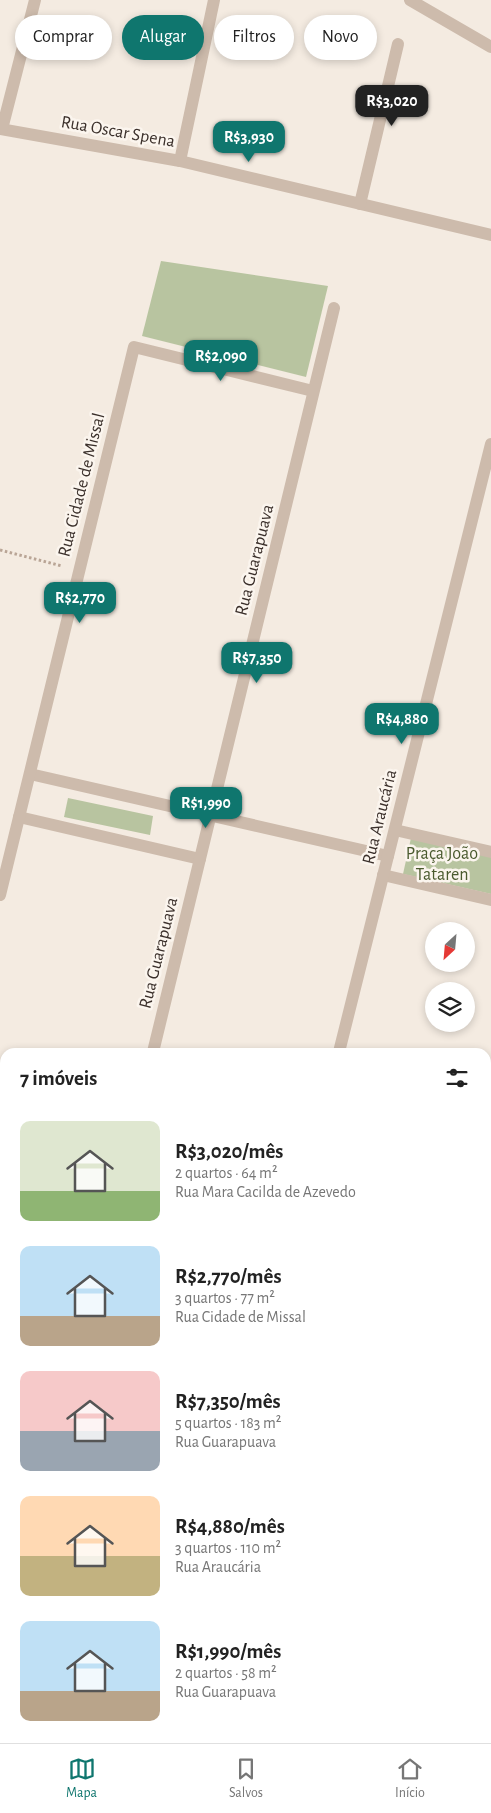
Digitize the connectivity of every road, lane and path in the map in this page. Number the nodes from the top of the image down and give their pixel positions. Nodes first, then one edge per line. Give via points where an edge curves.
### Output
1 (35, 0) edge
2 (214, 0) edge
3 (410, 0) edge
4 (398, 44) dead end
5 (491, 47) edge
6 (1, 129) edge
7 (180, 162) junction
8 (360, 204) junction
9 (491, 235) edge
10 (334, 308) dead end
11 (314, 391) junction
12 (491, 444) edge
13 (0, 550) edge
14 (79, 570) junction
15 (30, 774) junction
16 (210, 816) junction
17 (19, 817) junction
18 (395, 830) junction
19 (491, 852) edge
20 (388, 856) junction
21 (200, 859) junction
22 (383, 875) junction
23 (0, 895) edge
24 (491, 900) edge
25 (154, 1048) edge
26 (340, 1048) edge

1 - 6 street
2 - 7 street
3 - 5 street
4 - 8 street
6 - 7 street, Rua Oscar Spena
7 - 8 street, Rua Oscar Spena
8 - 9 street, Rua Oscar Spena
10 - 11 street, Rua Guarapuava
11 - 14 street, Rua Cidade de Missal via 134,347
11 - 16 street, Rua Guarapuava
12 - 18 street, Rua Araucária
13 - 14 path
14 - 15 street, Rua Cidade de Missal
15 - 16 street
15 - 17 street, Rua Cidade de Missal
16 - 20 street
16 - 21 street, Rua Guarapuava
17 - 21 street
17 - 23 street, Rua Cidade de Missal
18 - 19 street
18 - 20 street, Rua Araucária
20 - 22 street, Rua Araucária
21 - 25 street, Rua Guarapuava
22 - 24 street
22 - 26 street, Rua Araucária

